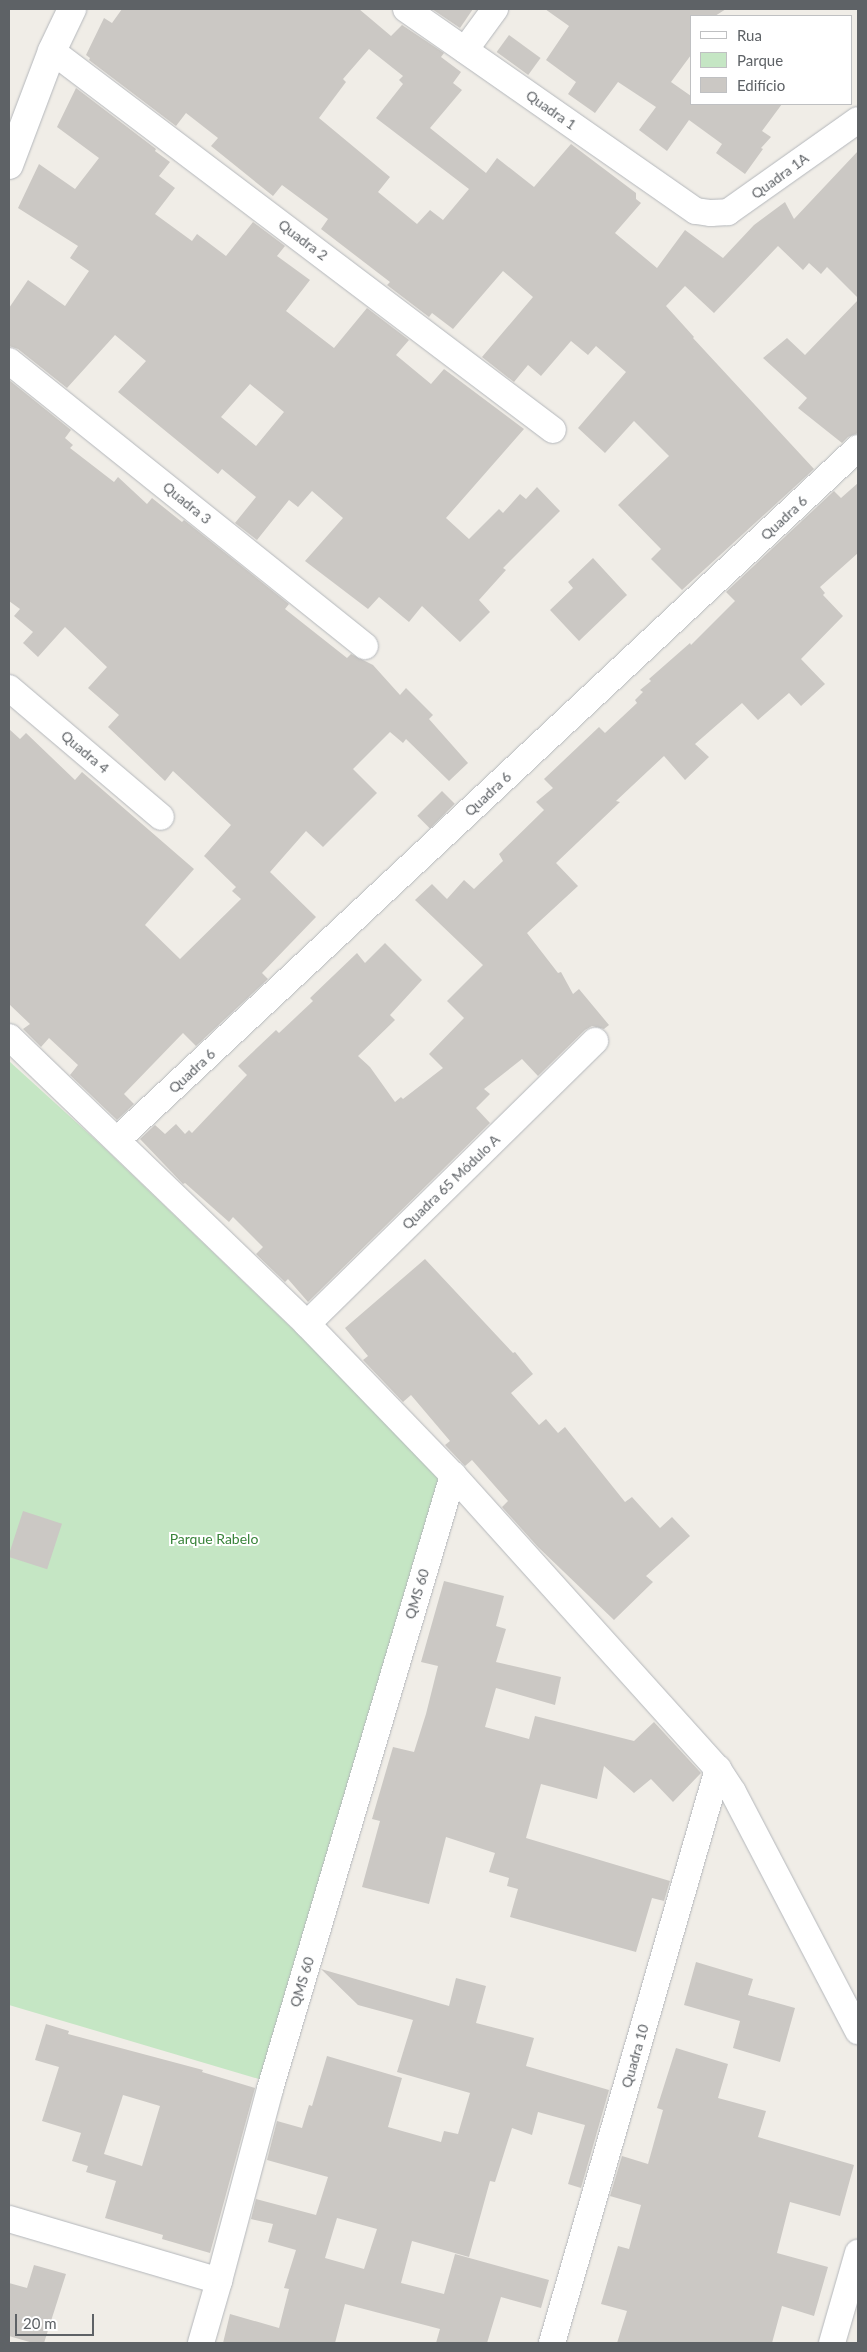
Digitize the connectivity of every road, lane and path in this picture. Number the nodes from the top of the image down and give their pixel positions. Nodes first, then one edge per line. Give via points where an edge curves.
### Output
1 (72, 9) edge
2 (406, 9) edge
3 (495, 9) edge
4 (465, 50) junction
5 (52, 51) junction
6 (858, 120) edge
7 (9, 165) edge
8 (696, 211) joint
9 (9, 361) edge
10 (553, 430) dead end
11 (858, 448) edge
12 (365, 646) dead end
13 (9, 688) edge
14 (161, 816) dead end
15 (9, 1038) edge
16 (595, 1041) dead end
17 (117, 1140) junction
18 (307, 1324) junction
19 (453, 1475) junction
20 (718, 1769) junction
21 (858, 2030) edge
22 (9, 2219) edge
23 (858, 2253) edge
24 (219, 2281) junction
25 (201, 2343) edge
26 (552, 2343) edge
27 (832, 2343) edge

1 - 5 street
2 - 4 street, Quadra 1
3 - 4 street
4 - 8 street, Quadra 1
5 - 7 street
5 - 10 street, Quadra 2
6 - 8 street, Quadra 1A via 728,212
9 - 12 street, Quadra 3
11 - 17 street, Quadra 6
13 - 14 street, Quadra 4
15 - 17 street
16 - 18 street, Quadra 65 Módulo A
17 - 18 street
18 - 19 street
19 - 20 street
19 - 24 street, QMS 60 via 270,2089
20 - 21 street
20 - 26 street, Quadra 10
22 - 24 street
23 - 27 street
24 - 25 street, QMS 60

